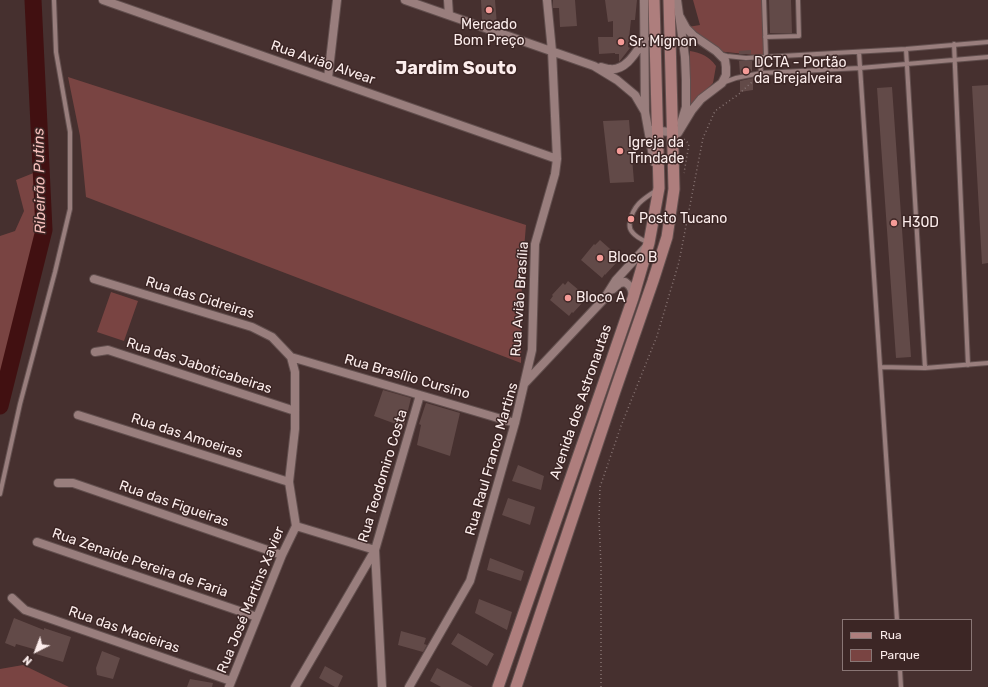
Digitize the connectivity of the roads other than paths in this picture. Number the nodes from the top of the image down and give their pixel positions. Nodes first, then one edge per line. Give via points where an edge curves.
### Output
1 (54, 0) edge
2 (103, 0) edge
3 (337, 0) edge
4 (405, 0) edge
5 (448, 0) edge
6 (547, 0) edge
7 (644, 0) edge
8 (654, 0) edge
9 (669, 0) edge
10 (677, 0) edge
11 (764, 0) edge
12 (798, 0) edge
13 (649, 14) junction
14 (669, 14) junction
15 (449, 16) junction
16 (680, 17) junction
17 (765, 37) junction
18 (645, 38) junction
19 (988, 42) edge
20 (954, 44) junction
21 (906, 49) junction
22 (552, 51) junction
23 (716, 51) junction
24 (859, 52) junction
25 (760, 57) junction
26 (766, 57) junction
27 (988, 57) edge
28 (955, 60) junction
29 (907, 64) junction
30 (594, 66) junction
31 (860, 68) junction
32 (761, 73) junction
33 (328, 78) junction
34 (722, 83) junction
35 (645, 112) junction
36 (653, 130) junction
37 (676, 133) junction
38 (556, 158) junction
39 (659, 188) junction
40 (649, 243) junction
41 (94, 279) dead end
42 (604, 298) junction
43 (633, 298) junction
44 (95, 352) dead end
45 (291, 357) junction
46 (988, 363) edge
47 (968, 365) junction
48 (880, 367) junction
49 (925, 368) junction
50 (524, 384) junction
51 (420, 395) junction
52 (295, 411) junction
53 (78, 414) dead end
54 (515, 423) junction
55 (289, 482) junction
56 (58, 483) dead end
57 (0, 494) edge
58 (296, 526) junction
59 (37, 542) dead end
60 (375, 550) junction
61 (282, 555) junction
62 (12, 598) dead end
63 (257, 617) junction
64 (897, 619) edge
65 (900, 671) edge
66 (230, 684) edge
67 (295, 687) edge
68 (382, 687) edge
69 (409, 687) edge
70 (498, 687) edge
71 (516, 687) edge
72 (901, 687) edge

1 - 57 lane via 56,52 70,132 70,209 20,404
2 - 33 street, Rua Avião Alvear
3 - 33 street
4 - 15 street
5 - 15 street
6 - 22 street, Rua Avião Brasília
7 - 13 street
8 - 13 main road, Avenida dos Astronautas
9 - 14 main road, Avenida dos Astronautas
10 - 16 street
11 - 17 lane
12 - 17 lane via 799,36
13 - 14 street
13 - 18 street
13 - 36 main road, Avenida dos Astronautas
14 - 16 street
14 - 37 main road, Avenida dos Astronautas
15 - 22 street
16 - 23 street via 694,36
16 - 37 street via 685,57 686,107
17 - 26 lane
18 - 30 street via 632,58 619,68 612,70
18 - 35 street
19 - 20 lane
20 - 21 lane
20 - 28 lane
21 - 24 lane
21 - 29 lane
22 - 30 street
22 - 38 street, Rua Avião Brasília
23 - 25 lane via 728,56
23 - 34 street via 725,60 726,75
24 - 26 lane
24 - 31 lane
25 - 26 lane
25 - 32 lane
27 - 28 lane
28 - 29 lane
28 - 47 lane
29 - 31 lane
29 - 49 lane
30 - 35 street via 635,95
31 - 32 lane
31 - 48 lane
32 - 34 lane
33 - 38 street, Rua Avião Alvear
34 - 37 street via 701,99
35 - 36 street
36 - 37 street
36 - 39 main road, Avenida dos Astronautas
37 - 71 main road, Avenida dos Astronautas via 673,159 674,189 667,237
38 - 50 street, Rua Avião Brasília via 555,174 535,244 532,350
39 - 40 main road, Avenida dos Astronautas
39 - 40 lane via 637,204 629,226 633,234
40 - 42 street, Rua Raul Franco Martins via 616,280
40 - 43 main road, Avenida dos Astronautas
41 - 45 street, Rua das Cidreiras via 252,327 272,337
42 - 43 street via 620,283 625,282 632,289
42 - 50 street, Rua Raul Franco Martins
43 - 70 main road, Avenida dos Astronautas
44 - 52 street, Rua das Jaboticabeiras via 108,350
45 - 51 street, Rua Brasílio Cursino
45 - 52 street, Rua José Martins Xavier via 295,372
46 - 47 lane
47 - 49 lane
48 - 49 lane
48 - 64 lane
50 - 54 street, Rua Raul Franco Martins
51 - 54 street, Rua Brasílio Cursino
51 - 60 street, Rua Teodomiro Costa
52 - 55 street, Rua José Martins Xavier
53 - 55 street, Rua das Amoeiras
54 - 69 street, Rua Raul Franco Martins via 470,581
55 - 58 street, Rua José Martins Xavier
56 - 61 street, Rua das Figueiras via 73,483
58 - 60 street
58 - 61 street, Rua José Martins Xavier
59 - 63 street, Rua Zenaide Pereira de Faria
60 - 67 street, Rua Teodomiro Costa
60 - 68 street
61 - 63 street, Rua José Martins Xavier
62 - 66 street, Rua das Macieiras via 25,610
63 - 66 street, Rua José Martins Xavier
65 - 72 lane

